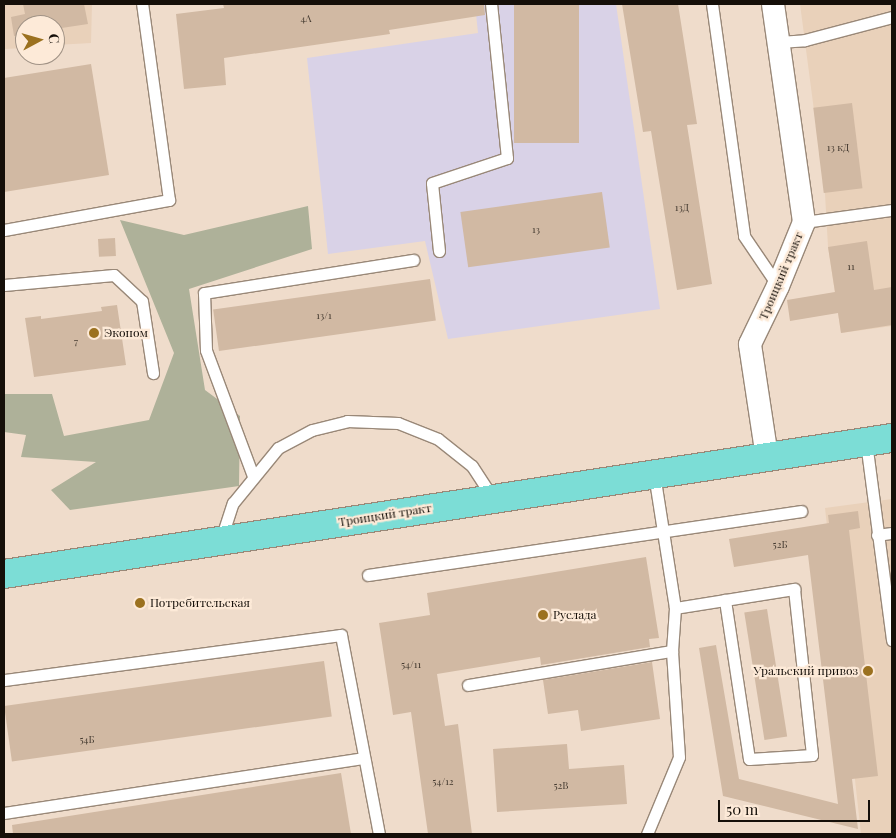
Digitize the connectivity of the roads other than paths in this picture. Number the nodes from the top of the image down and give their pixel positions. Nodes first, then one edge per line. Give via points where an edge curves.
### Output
1 (142, 4) edge
2 (491, 4) edge
3 (712, 4) edge
4 (773, 4) edge
5 (892, 17) edge
6 (778, 42) junction
7 (892, 210) edge
8 (804, 222) junction
9 (4, 230) edge
10 (439, 251) dead end
11 (413, 260) dead end
12 (4, 285) edge
13 (778, 286) junction
14 (153, 373) dead end
15 (879, 440) edge
16 (767, 457) junction
17 (654, 474) junction
18 (253, 476) junction
19 (494, 499) junction
20 (800, 510) dead end
21 (663, 531) junction
22 (892, 533) edge
23 (877, 535) junction
24 (220, 540) junction
25 (4, 574) edge
26 (368, 575) dead end
27 (725, 600) junction
28 (675, 608) junction
29 (892, 640) edge
30 (672, 651) junction
31 (4, 680) edge
32 (468, 685) dead end
33 (364, 758) junction
34 (4, 813) edge
35 (379, 834) edge
36 (647, 834) edge

1 - 9 lane via 169,200
2 - 10 lane via 507,158 432,183
3 - 13 lane via 744,236
4 - 6 street, Троицкий тракт
5 - 6 lane via 805,40
6 - 8 street, Троицкий тракт
7 - 8 lane
8 - 13 street, Троицкий тракт
11 - 18 lane via 204,293 206,350
12 - 14 lane via 114,275 142,301
13 - 16 street, Троицкий тракт via 750,344
15 - 16 main road, Троицкий тракт
15 - 23 lane
16 - 17 main road, Троицкий тракт
17 - 19 main road, Троицкий тракт
17 - 21 lane
18 - 19 lane via 278,448 312,430 347,421 398,423 438,439 472,466
18 - 24 lane via 233,503
19 - 24 main road, Троицкий тракт
20 - 21 lane
21 - 26 lane
21 - 28 lane
22 - 23 lane
23 - 29 lane
24 - 25 main road, Троицкий тракт
27 - 27 lane via 794,589 812,755 749,759
27 - 28 lane
28 - 30 lane
30 - 32 lane
30 - 36 lane via 679,757
31 - 33 lane via 341,635
33 - 34 lane
33 - 35 lane

